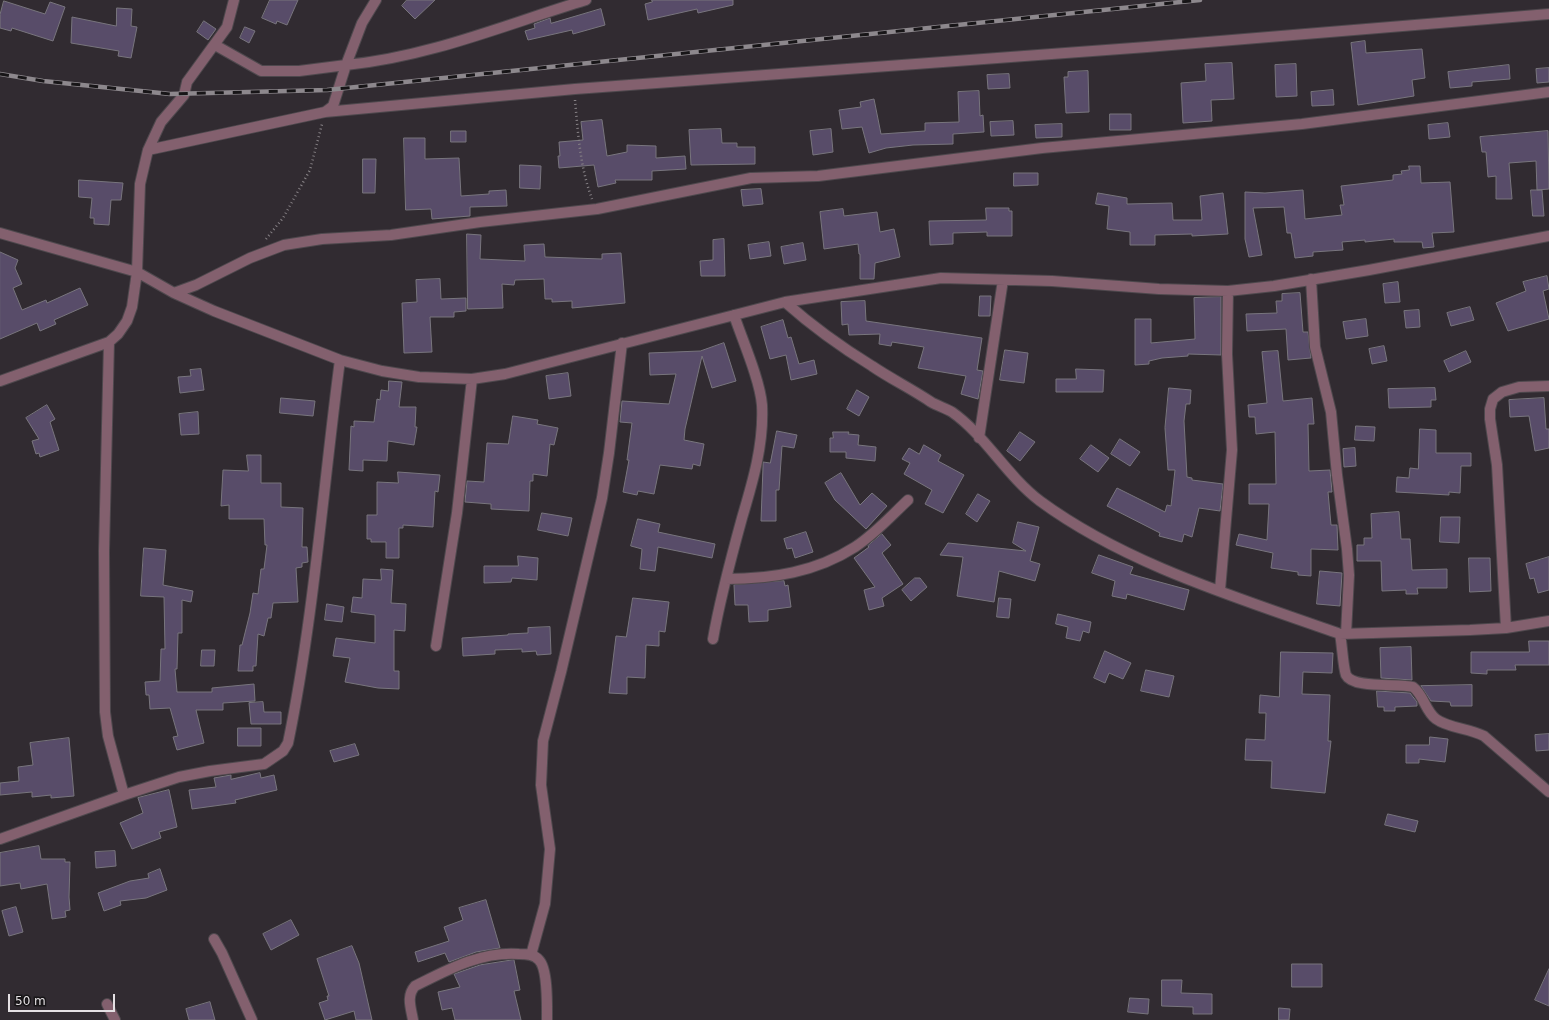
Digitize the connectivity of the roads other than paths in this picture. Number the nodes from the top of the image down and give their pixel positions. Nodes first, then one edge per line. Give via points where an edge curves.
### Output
1 (234, 0) edge
2 (376, 0) edge
3 (586, 0) edge
4 (1549, 14) edge
5 (215, 45) junction
6 (346, 65) junction
7 (1549, 92) edge
8 (325, 112) junction
9 (148, 150) junction
10 (0, 232) edge
11 (1549, 236) edge
12 (137, 272) junction
13 (1311, 279) junction
14 (1003, 280) junction
15 (1228, 291) junction
16 (174, 293) junction
17 (784, 302) junction
18 (734, 315) junction
19 (109, 342) junction
20 (622, 343) junction
21 (340, 360) junction
22 (472, 379) junction
23 (0, 381) edge
24 (1549, 386) edge
25 (979, 438) junction
26 (908, 500) dead end
27 (726, 579) junction
28 (1220, 590) junction
29 (1549, 621) edge
30 (1506, 628) junction
31 (1343, 634) junction
32 (712, 639) dead end
33 (436, 646) dead end
34 (1549, 792) edge
35 (124, 795) junction
36 (0, 839) edge
37 (214, 939) dead end
38 (531, 955) junction
39 (107, 1004) dead end
40 (115, 1020) edge
41 (252, 1020) edge
42 (413, 1020) edge
43 (547, 1020) edge

1 - 5 street via 227,27
2 - 6 street via 362,23
3 - 6 street via 420,53 380,62
4 - 8 street via 574,89
5 - 6 street via 262,71 299,71
5 - 9 street via 187,82 184,95 160,122
6 - 8 street via 333,106
7 - 16 street via 1302,124 1042,148 818,176 751,178 596,209 391,235 322,239 284,245
8 - 9 street
9 - 12 street via 140,184
10 - 12 street
11 - 13 street
12 - 16 street
12 - 19 street via 132,307 127,321
13 - 15 street
13 - 31 street via 1315,347 1331,412 1347,549 1349,575
14 - 15 street
14 - 17 street via 941,278
14 - 25 street
15 - 28 street via 1227,354 1232,450
16 - 21 street
17 - 18 street
17 - 25 street via 816,329 872,367 951,412
18 - 20 street
18 - 27 street via 754,371 762,411 756,468
19 - 23 street
19 - 35 street via 104,551 105,712 108,736
20 - 22 street via 505,374
20 - 38 street via 610,453 602,498 543,741 541,785 550,849 545,904
21 - 22 street via 419,377
21 - 35 street via 314,586 288,743 284,751 264,764 179,777
22 - 33 street via 457,514
24 - 30 street via 1519,387 1502,392 1493,399 1490,409 1497,465
25 - 28 street via 1007,471 1039,500 1081,529 1120,550
26 - 27 street via 855,547 819,566 776,576
27 - 32 street
28 - 31 street
29 - 30 street
30 - 31 street
31 - 34 street via 1346,674 1352,680 1362,684 1412,687 1418,691 1429,713 1437,720 1484,736
35 - 36 street
37 - 41 street
38 - 42 street via 508,953 488,956 452,968 414,986 409,998
38 - 43 street via 539,960 544,968
39 - 40 street

